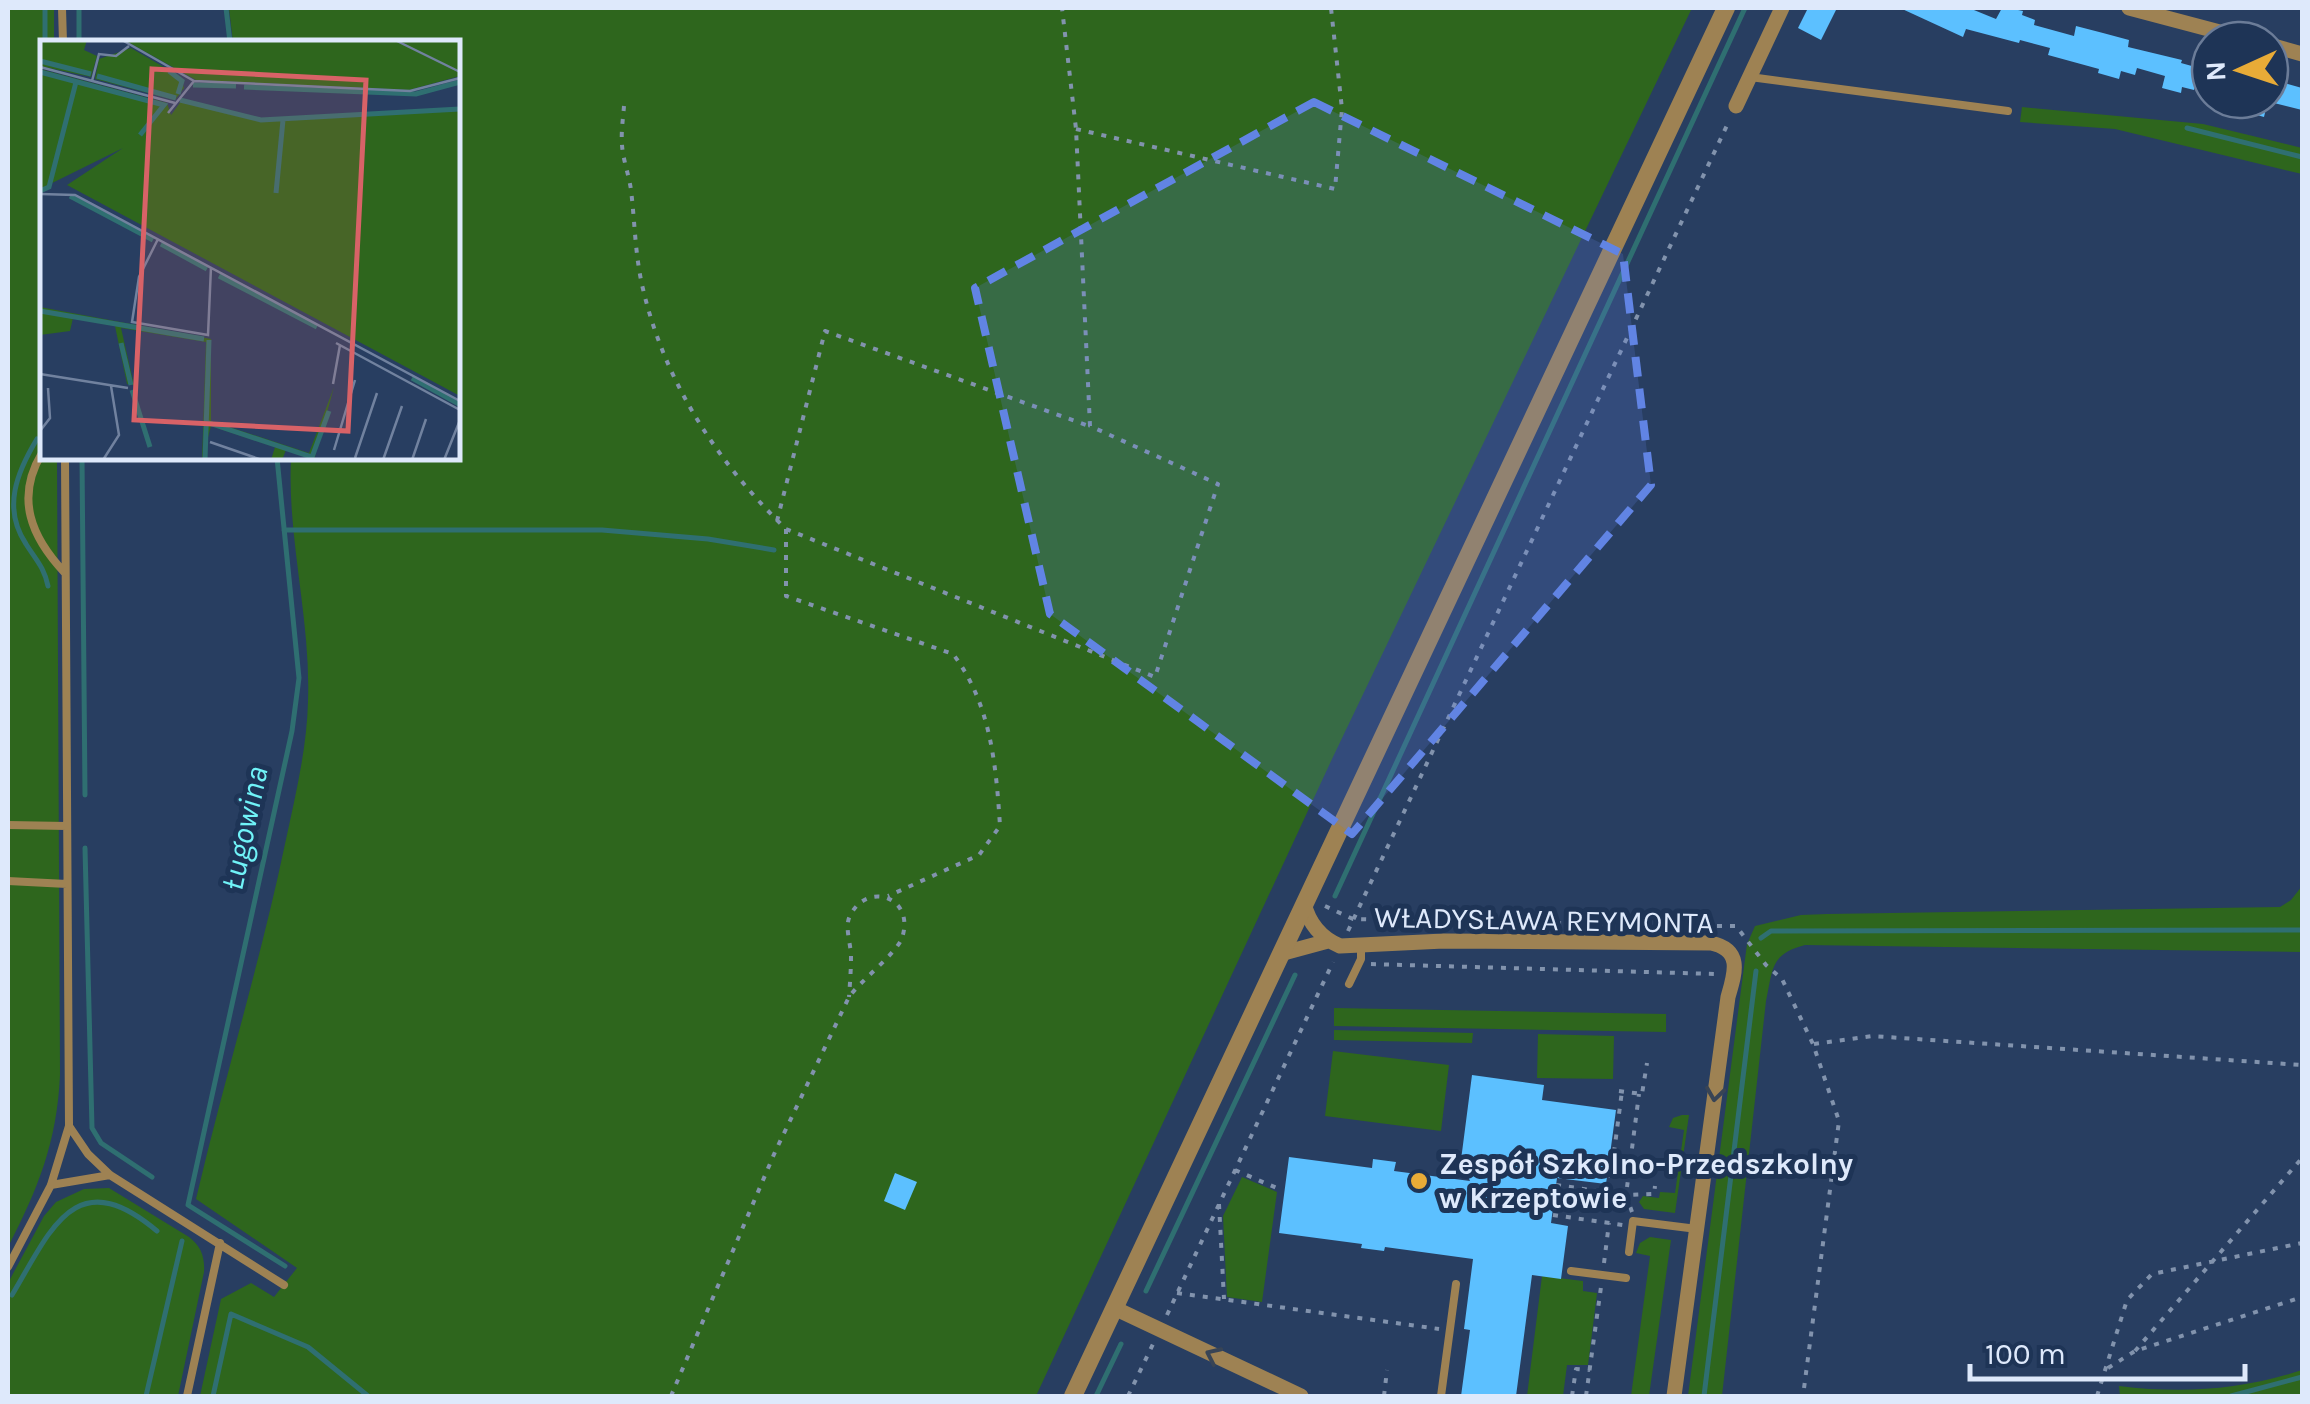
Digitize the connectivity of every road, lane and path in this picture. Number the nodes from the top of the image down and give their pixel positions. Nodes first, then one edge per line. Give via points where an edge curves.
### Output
1 (62, 8) edge
2 (1062, 8) edge
3 (1332, 8) edge
4 (1726, 8) edge
5 (1782, 8) edge
6 (2130, 8) edge
7 (2190, 24) edge
8 (62, 40) edge
9 (1750, 77) junction
10 (624, 106) dead end
11 (1736, 106) joint
12 (2008, 112) dead end
13 (1076, 129) junction
14 (1090, 426) junction
15 (40, 457) edge
16 (65, 460) edge
17 (778, 520) junction
18 (786, 529) junction
19 (65, 572) junction
20 (8, 825) edge
21 (67, 826) junction
22 (8, 882) edge
23 (67, 884) junction
24 (888, 896) junction
25 (1306, 900) junction
26 (1353, 919) junction
27 (1602, 924) dead end
28 (1717, 926) dead end
29 (1346, 933) dead end
30 (1328, 940) junction
31 (1361, 945) junction
32 (1280, 954) junction
33 (1336, 956) dead end
34 (1332, 964) junction
35 (1359, 964) junction
36 (1713, 972) dead end
37 (1349, 984) dead end
38 (849, 996) junction
39 (1813, 1044) junction
40 (1646, 1063) dead end
41 (2302, 1065) edge
42 (1639, 1094) junction
43 (68, 1126) junction
44 (2302, 1158) edge
45 (1236, 1170) junction
46 (110, 1175) junction
47 (51, 1185) junction
48 (1556, 1186) dead end
49 (1655, 1186) dead end
50 (1279, 1189) dead end
51 (1609, 1192) junction
52 (1626, 1194) junction
53 (1220, 1204) junction
54 (1552, 1216) dead end
55 (1609, 1223) junction
56 (1633, 1224) junction
57 (1697, 1229) junction
58 (220, 1243) junction
59 (2302, 1243) edge
60 (1629, 1252) dead end
61 (2214, 1260) junction
62 (8, 1267) edge
63 (1572, 1271) dead end
64 (1602, 1275) junction
65 (1626, 1278) dead end
66 (1456, 1284) dead end
67 (284, 1286) dead end
68 (1178, 1293) junction
69 (2302, 1297) edge
70 (1224, 1300) junction
71 (1114, 1308) junction
72 (1439, 1328) dead end
73 (1160, 1329) junction
74 (2135, 1351) junction
75 (2108, 1368) junction
76 (1387, 1370) dead end
77 (1590, 1370) junction
78 (187, 1396) edge
79 (672, 1396) edge
80 (1073, 1396) edge
81 (1128, 1396) edge
82 (1301, 1396) edge
83 (1384, 1396) edge
84 (1441, 1396) edge
85 (1572, 1396) edge
86 (1586, 1396) edge
87 (1674, 1396) edge
88 (1804, 1396) edge
89 (2098, 1396) edge

1 - 8 lane
2 - 13 path
3 - 13 path via 1342,109 1335,189
4 - 25 street
5 - 9 street
6 - 7 street
9 - 11 street
9 - 12 lane
10 - 17 path via 634,236 657,333 708,440
11 - 26 path
13 - 14 path
14 - 17 path via 825,332
14 - 18 path via 1218,484 1155,677
15 - 19 lane via 27,510 40,544
16 - 19 lane
17 - 18 path
18 - 24 path via 786,596 953,654 987,717 1000,826 979,855
19 - 21 lane
20 - 21 lane
21 - 23 lane
22 - 23 lane
23 - 43 lane
24 - 38 path via 903,918 902,937
24 - 38 path via 855,908 847,922
25 - 26 path
25 - 30 street via 1309,919
25 - 32 street
26 - 27 path
26 - 29 path
28 - 39 path via 1736,926 1782,978
30 - 31 street, WŁADYSŁAWA REYMONTA
30 - 32 street, WŁADYSŁAWA REYMONTA
31 - 35 lane
31 -> 57 street, WŁADYSŁAWA REYMONTA via 1727,948 1734,978
32 - 71 street
33 - 34 path
34 - 35 path
34 - 45 path
35 - 36 path
35 - 37 lane
38 - 79 path
39 - 41 path via 1872,1036
39 - 88 path via 1839,1121
40 - 42 path
42 - 51 path via 1620,1091
42 - 52 path
43 - 46 lane
43 - 47 lane
44 - 61 path
45 - 50 path
45 - 53 path
46 - 47 lane
46 - 58 lane
47 - 62 lane
48 - 51 path
49 - 52 path via 1654,1194
51 - 52 path
52 - 56 path
53 - 68 path
53 - 70 path
54 - 55 path
55 - 56 path
55 - 64 path
56 - 57 lane
56 - 60 lane
57 - 87 street, WŁADYSŁAWA REYMONTA
58 - 67 lane
58 - 78 lane
59 - 61 path
61 - 74 path
61 - 75 path via 2152,1274 2127,1300
63 - 64 lane
64 - 65 lane
64 - 77 path
66 - 84 lane
68 - 70 path
68 - 73 path
69 - 74 path
70 - 72 path
71 - 73 street
71 - 80 street
73 - 81 path
82 -> 73 street
74 - 75 path
75 - 89 path
76 - 83 path
77 - 85 path via 1576,1369
77 - 86 path

